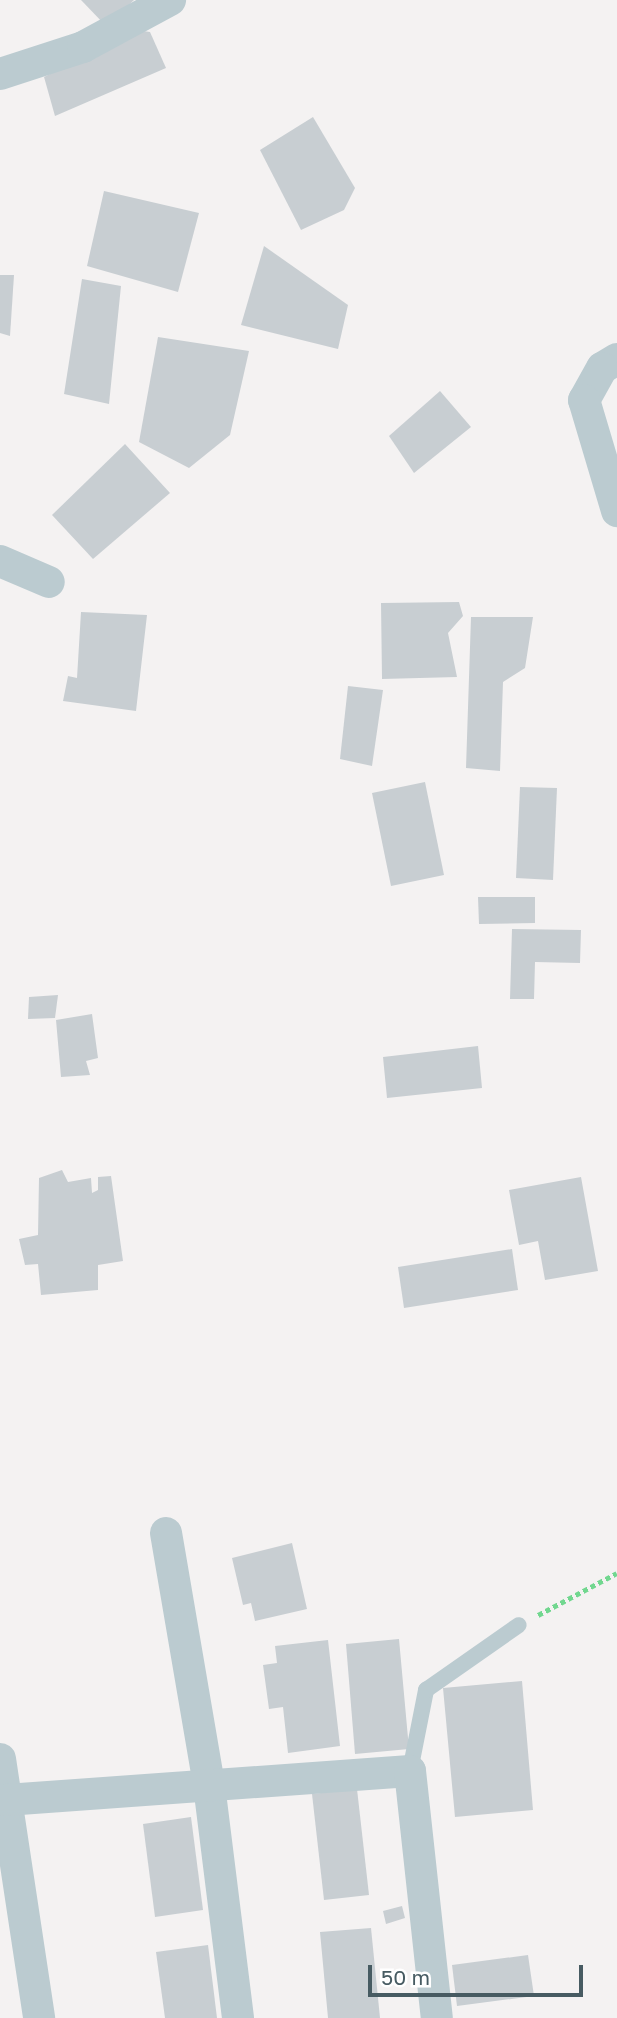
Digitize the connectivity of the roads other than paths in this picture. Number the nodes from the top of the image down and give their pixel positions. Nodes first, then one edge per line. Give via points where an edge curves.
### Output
1 (170, 0) edge
2 (0, 74) edge
3 (617, 359) edge
4 (617, 511) edge
5 (0, 561) edge
6 (49, 582) dead end
7 (166, 1533) dead end
8 (519, 1625) road end
9 (0, 1759) edge
10 (410, 1771) junction
11 (209, 1785) junction
12 (6, 1800) junction
13 (39, 2018) edge
14 (238, 2018) edge
15 (437, 2018) edge

1 - 2 street via 83,47
3 - 4 street via 597,375 584,400
5 - 6 street
7 - 11 street
8 - 10 lane via 426,1690
9 - 12 street
10 - 11 street
10 - 15 street
11 - 12 street
11 - 14 street
12 - 13 street

